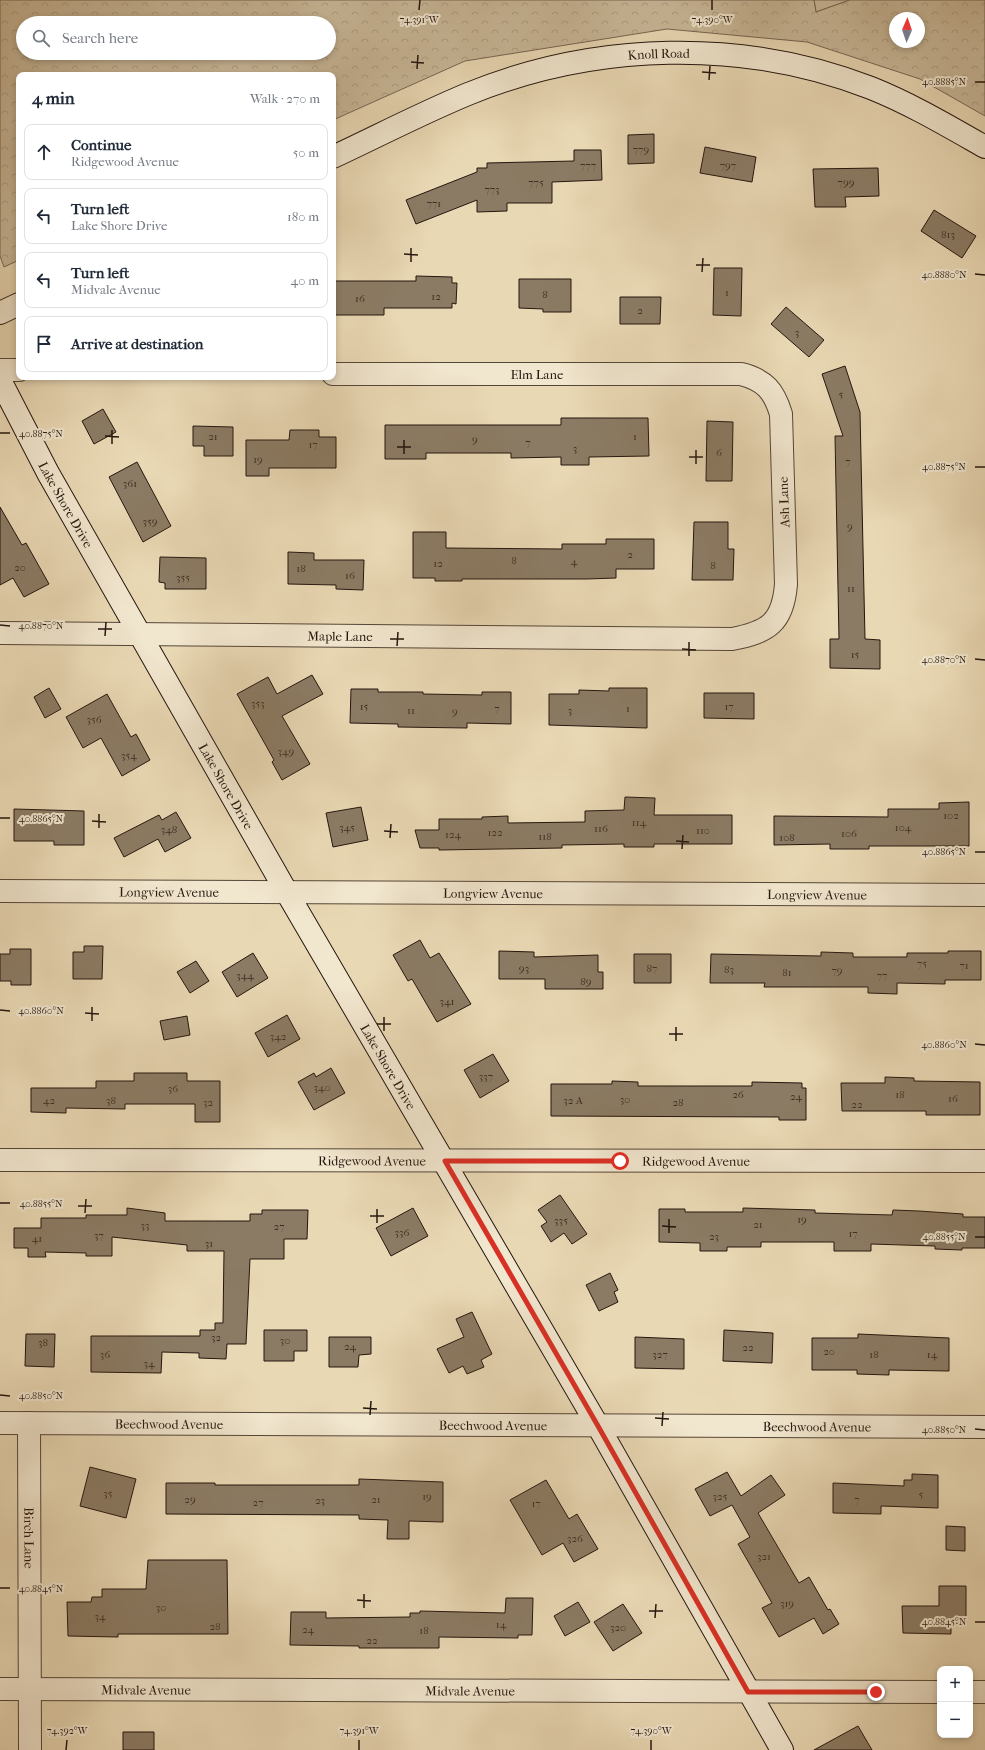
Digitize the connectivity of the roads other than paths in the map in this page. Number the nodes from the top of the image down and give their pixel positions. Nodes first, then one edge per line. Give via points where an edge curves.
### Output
1 (985, 147) edge
2 (336, 156) edge
3 (16, 305) edge
4 (0, 313) edge
5 (0, 370) edge
6 (16, 370) edge
7 (336, 374) edge
8 (741, 374) joint
9 (0, 380) edge
10 (0, 633) edge
11 (140, 634) junction
12 (751, 635) joint
13 (0, 890) edge
14 (286, 891) junction
15 (985, 896) edge
16 (0, 1160) edge
17 (445, 1161) junction
18 (985, 1161) edge
19 (0, 1423) edge
20 (29, 1423) junction
21 (598, 1426) junction
22 (985, 1427) edge
23 (0, 1689) edge
24 (30, 1689) junction
25 (748, 1692) junction
26 (937, 1692) edge
27 (973, 1692) edge
28 (985, 1692) edge
29 (30, 1750) edge
30 (782, 1750) edge

1 - 2 street, Knoll Road via 914,107 870,88 810,69 757,58 657,53 559,66 513,78 468,94
3 - 4 street
5 - 6 street
7 - 8 street, Elm Lane
8 - 12 street, Ash Lane via 754,378 766,386 776,399 781,414 785,600 779,614 768,626
9 - 11 street, Lake Shore Drive via 48,473
10 - 11 street, Maple Lane
11 - 12 street, Maple Lane via 732,639
11 - 14 street, Lake Shore Drive
13 - 14 street, Longview Avenue
14 - 15 street, Longview Avenue
14 - 17 street, Lake Shore Drive
16 - 17 street, Ridgewood Avenue
17 - 18 street, Ridgewood Avenue
17 - 21 street, Lake Shore Drive
19 - 20 street, Beechwood Avenue
20 - 21 street, Beechwood Avenue
20 - 24 street, Birch Lane
21 - 22 street, Beechwood Avenue
21 - 25 street, Lake Shore Drive
23 - 24 street, Midvale Avenue
24 - 25 street, Midvale Avenue
24 - 29 street, Birch Lane
25 - 26 street, Midvale Avenue
25 - 30 street, Lake Shore Drive
27 - 28 street

